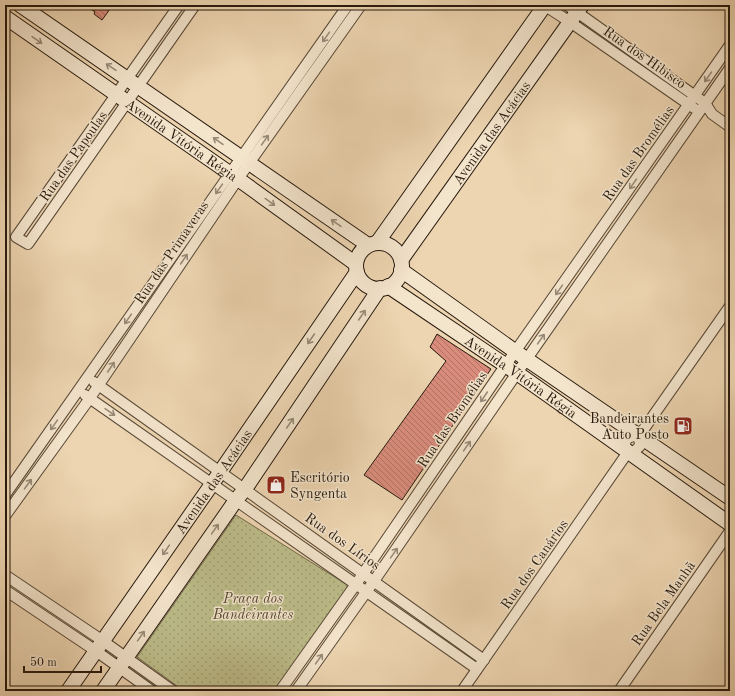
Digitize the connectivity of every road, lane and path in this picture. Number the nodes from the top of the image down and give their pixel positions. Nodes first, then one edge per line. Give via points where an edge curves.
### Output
1 (20, 5) edge
2 (179, 5) edge
3 (195, 5) edge
4 (348, 5) edge
5 (361, 5) edge
6 (544, 5) edge
7 (574, 11) edge
8 (5, 17) edge
9 (730, 45) edge
10 (730, 68) edge
11 (133, 82) junction
12 (695, 96) junction
13 (122, 99) junction
14 (689, 105) junction
15 (702, 108) junction
16 (730, 127) edge
17 (245, 160) junction
18 (234, 176) junction
19 (373, 244) junction
20 (401, 265) junction
21 (356, 268) junction
22 (384, 287) junction
23 (730, 306) edge
24 (521, 355) junction
25 (511, 370) junction
26 (88, 377) junction
27 (99, 385) junction
28 (78, 390) junction
29 (90, 398) junction
30 (639, 436) junction
31 (628, 452) junction
32 (220, 472) junction
33 (212, 484) junction
34 (245, 489) junction
35 (5, 495) edge
36 (730, 498) edge
37 (236, 500) junction
38 (5, 516) edge
39 (730, 524) edge
40 (730, 531) edge
41 (363, 573) junction
42 (5, 575) edge
43 (374, 581) junction
44 (356, 584) junction
45 (5, 590) edge
46 (366, 592) junction
47 (99, 646) junction
48 (484, 660) junction
49 (122, 663) junction
50 (477, 669) junction
51 (68, 691) edge
52 (103, 691) edge
53 (152, 691) edge
54 (173, 691) edge
55 (280, 691) edge
56 (296, 691) edge
57 (462, 691) edge
58 (619, 691) edge

11 -> 1 street, Avenida Vitória Régia
2 - 11 street, Rua das Papoulas
3 - 11 street, Rua das Papoulas
4 -> 17 street, Rua das Primaveras
17 -> 5 street, Rua das Primaveras
6 - 7 street, Rua dos Hibisco
6 - 19 street, Avenida das Acácias
7 - 12 street, Rua dos Hibisco
7 - 14 street, Rua dos Hibisco
7 - 20 street, Avenida das Acácias
8 -> 13 street, Avenida Vitória Régia
9 -> 12 street, Rua das Bromélias
10 - 15 street, Rua das Bromélias
11 - 13 street, Rua das Papoulas
17 -> 11 street, Avenida Vitória Régia
12 - 14 street, Rua das Bromélias
12 - 15 street, Rua dos Hibisco
13 - 13 street, Rua das Papoulas via 28,244 16,237
13 - 18 street, Avenida Vitória Régia
14 - 15 street, Rua dos Hibisco
14 -> 24 street, Rua das Bromélias
15 - 16 street, Rua dos Hibisco
24 -> 15 street, Rua das Bromélias
17 - 18 street, Rua das Primaveras
19 -> 17 street, Avenida Vitória Régia
18 -> 21 street, Avenida Vitória Régia
18 -> 26 street, Rua das Primaveras
27 -> 18 street, Rua das Primaveras
19 - 20 street via 389,245 398,254
19 - 21 street via 362,251
20 - 22 street via 399,277
20 - 24 street, Avenida Vitória Régia
21 - 22 street via 360,278 369,287
21 -> 32 street, Avenida das Acácias
22 - 25 street, Avenida Vitória Régia
34 -> 22 street, Avenida das Acácias
23 - 30 street
24 - 25 street, Rua das Bromélias
24 - 30 street, Avenida Vitória Régia
25 - 31 street, Avenida Vitória Régia
25 -> 41 street, Rua das Bromélias
43 -> 25 street, Rua das Bromélias
26 - 27 street, Rua dos Lírios
26 - 28 street, Rua das Primaveras
27 - 29 street, Rua das Primaveras
27 - 32 street, Rua dos Lírios
28 - 29 street, Rua dos Lírios
28 -> 35 street, Rua das Primaveras
29 -> 33 street, Rua dos Lírios
38 -> 29 street, Rua das Primaveras
30 - 31 street via 632,436 625,442
30 - 36 street, Avenida Vitória Régia
31 - 39 street, Avenida Vitória Régia
31 - 48 street, Rua dos Canários
32 - 33 street, Avenida das Acácias
32 - 34 street, Rua dos Lírios
33 - 37 street, Rua dos Lírios
33 -> 47 street, Avenida das Acácias
34 - 37 street, Avenida das Acácias
34 - 41 street, Rua dos Lírios
37 - 44 street, Rua dos Lírios
49 -> 37 street, Avenida das Acácias
40 - 58 street, Rua Bela Manhã
41 - 43 street, Rua dos Lírios
41 - 44 street, Rua das Bromélias
42 - 47 street
43 - 46 street, Rua das Bromélias
43 - 48 street, Rua dos Lírios
44 - 46 street, Rua dos Lírios
44 - 55 street, Rua das Bromélias
45 - 47 street
46 - 50 street, Rua dos Lírios
56 -> 46 street, Rua das Bromélias
47 - 49 street
47 - 51 street, Avenida das Acácias
48 - 50 street, Rua dos Canários
49 - 52 street, Avenida das Acácias
49 - 53 street
49 - 54 street
50 - 57 street, Rua dos Canários

